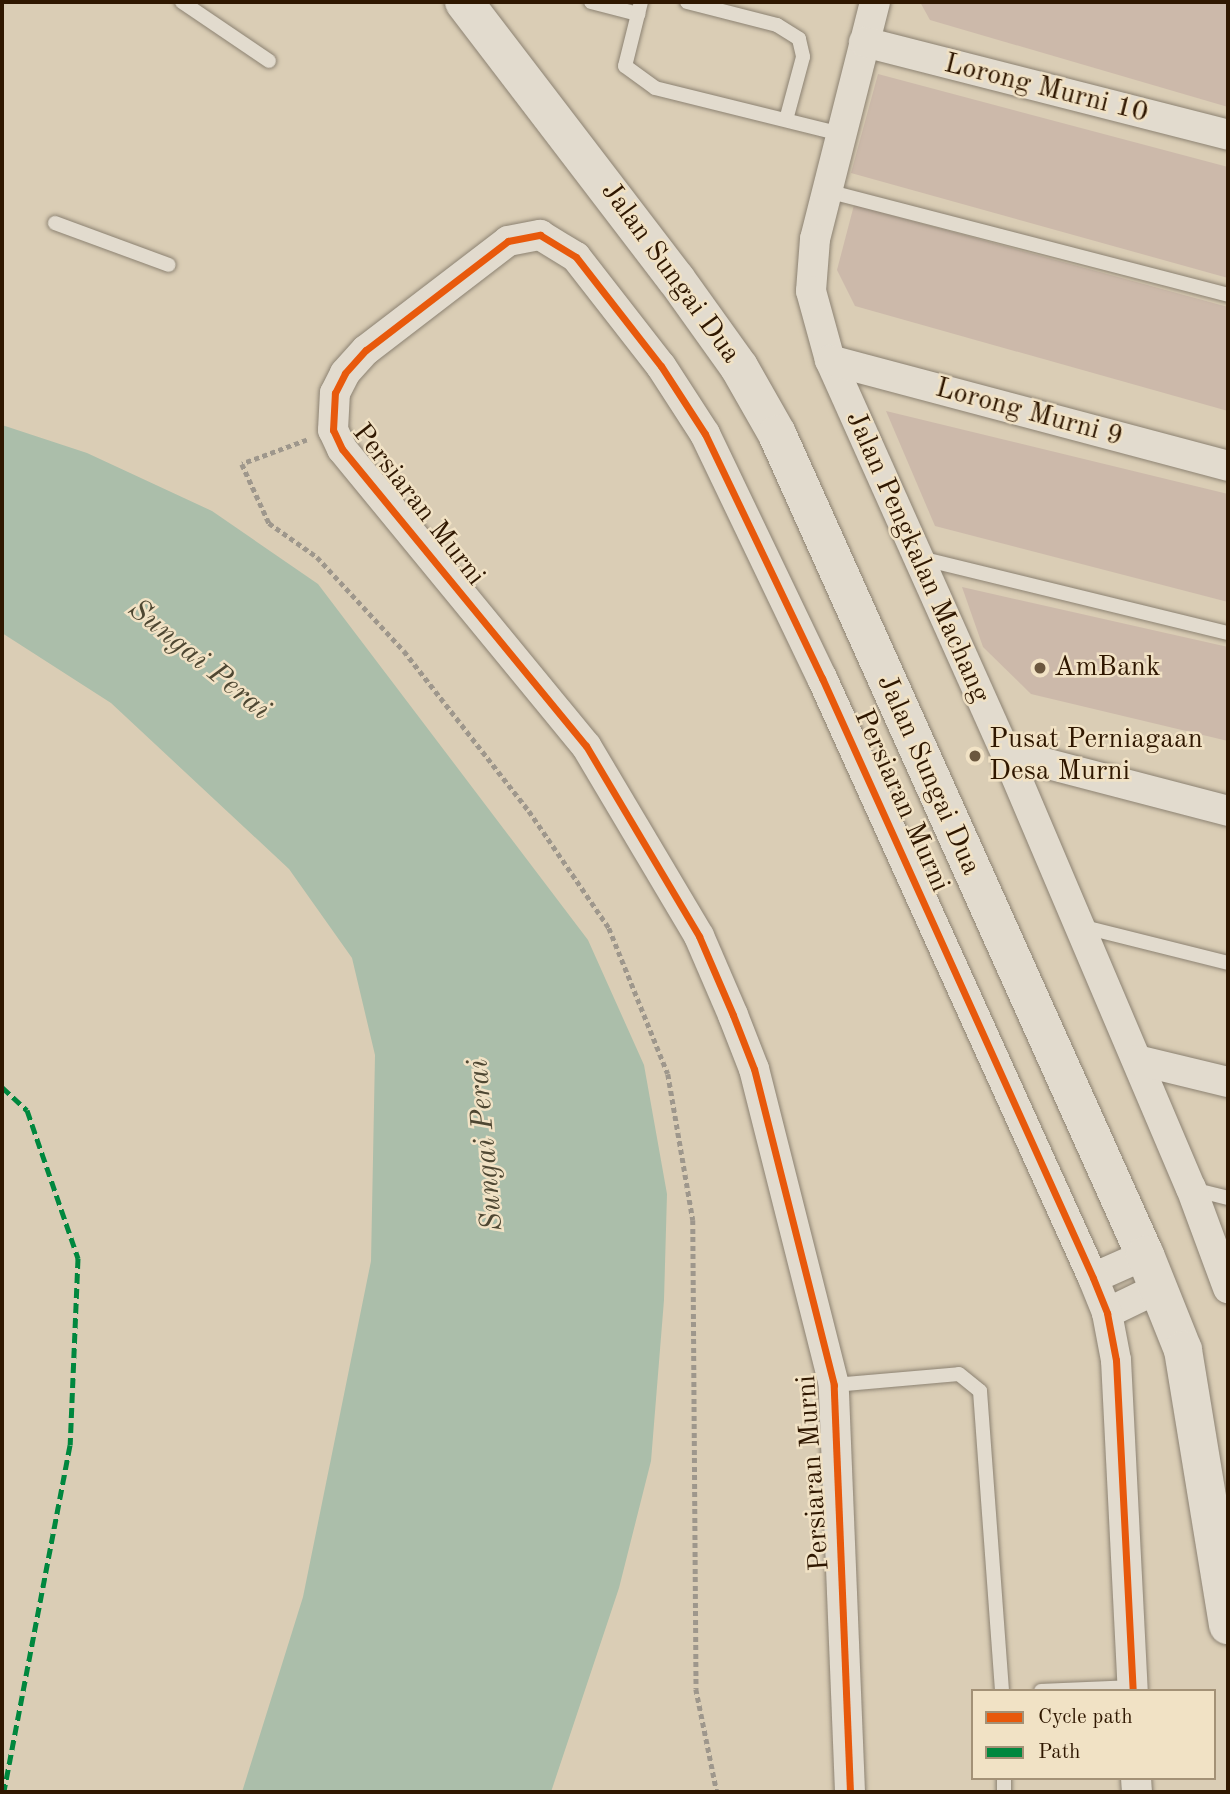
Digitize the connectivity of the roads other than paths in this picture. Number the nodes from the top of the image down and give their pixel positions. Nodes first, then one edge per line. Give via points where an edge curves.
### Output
1 (464, 2) edge
2 (591, 2) edge
3 (687, 2) edge
4 (875, 2) edge
5 (188, 3) edge
6 (639, 8) edge
7 (864, 42) junction
8 (269, 61) dead end
9 (786, 120) junction
10 (841, 134) junction
11 (1228, 135) edge
12 (827, 191) junction
13 (55, 223) dead end
14 (169, 265) dead end
15 (1228, 295) edge
16 (830, 360) junction
17 (1228, 466) edge
18 (915, 557) junction
19 (1228, 633) edge
20 (1006, 753) junction
21 (1228, 811) edge
22 (1079, 926) junction
23 (1228, 963) edge
24 (1136, 1060) junction
25 (1228, 1082) edge
26 (1191, 1188) junction
27 (1228, 1198) edge
28 (1152, 1272) junction
29 (1093, 1278) junction
30 (1228, 1288) edge
31 (1107, 1313) junction
32 (834, 1385) junction
33 (1228, 1625) edge
34 (1002, 1689) edge
35 (1133, 1689) edge
36 (850, 1792) edge

1 - 28 main road, Jalan Sungai Dua via 684,290 739,367 777,434
2 - 6 lane
3 - 9 lane via 777,25 799,39 803,57
4 - 7 street, Jalan Pengkalan Machang
5 - 8 lane
6 - 9 lane via 625,66 655,88
7 - 10 street, Jalan Pengkalan Machang
7 - 11 street, Lorong Murni 10
9 - 10 lane
10 - 12 street, Jalan Pengkalan Machang
12 - 15 lane
12 - 16 street, Jalan Pengkalan Machang via 815,239 811,291
13 - 14 lane
16 - 17 street, Lorong Murni 9
16 - 18 street, Jalan Pengkalan Machang
18 - 19 lane
18 - 20 street, Jalan Pengkalan Machang
20 - 21 street
20 - 22 street, Jalan Pengkalan Machang
22 - 23 lane
22 - 24 street, Jalan Pengkalan Machang
24 - 25 street
24 - 26 street, Jalan Pengkalan Machang
26 - 27 lane
26 - 30 street, Jalan Pengkalan Machang
28 - 29 street
28 - 31 street
28 - 33 main road, Jalan Sungai Dua via 1182,1350
29 - 31 street, Persiaran Murni
29 - 32 street, Persiaran Murni via 822,678 705,434 661,366 576,257 540,235 508,241 359,357 335,393 333,430 342,449 586,746 699,936 754,1069
31 - 35 street, Persiaran Murni via 1116,1360
32 - 34 lane via 959,1374 980,1391
32 - 36 street, Persiaran Murni

